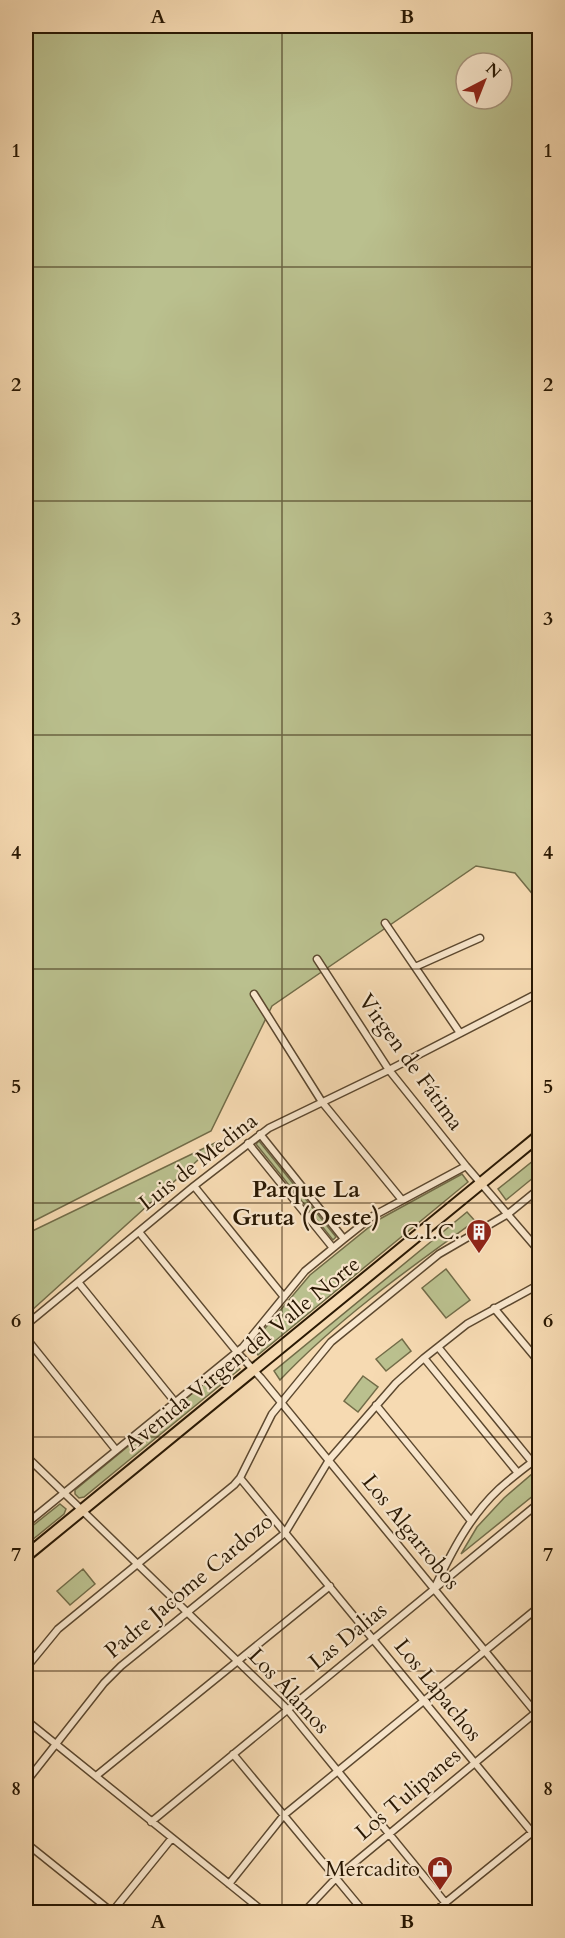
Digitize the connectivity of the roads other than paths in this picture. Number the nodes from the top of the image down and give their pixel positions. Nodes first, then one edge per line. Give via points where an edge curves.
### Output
1 (385, 923) dead end
2 (480, 938) dead end
3 (317, 959) dead end
4 (415, 967) junction
5 (540, 992) edge
6 (254, 994) dead end
7 (460, 1033) junction
8 (388, 1070) junction
9 (322, 1102) junction
10 (260, 1134) junction
11 (540, 1135) edge
12 (248, 1143) junction
13 (466, 1166) junction
14 (482, 1183) junction
15 (194, 1186) junction
16 (540, 1188) edge
17 (402, 1200) junction
18 (508, 1214) junction
19 (139, 1232) junction
20 (344, 1239) junction
21 (333, 1248) junction
22 (540, 1252) edge
23 (78, 1282) junction
24 (540, 1284) edge
25 (284, 1297) junction
26 (494, 1308) junction
27 (26, 1325) edge
28 (26, 1338) edge
29 (438, 1347) junction
30 (237, 1352) junction
31 (424, 1358) junction
32 (540, 1363) edge
33 (254, 1370) junction
34 (175, 1402) junction
35 (281, 1402) junction
36 (376, 1405) junction
37 (116, 1450) junction
38 (26, 1456) edge
39 (540, 1456) edge
40 (328, 1460) junction
41 (532, 1462) junction
42 (518, 1473) junction
43 (240, 1478) junction
44 (63, 1493) junction
45 (540, 1502) edge
46 (82, 1510) junction
47 (471, 1521) junction
48 (26, 1524) edge
49 (285, 1533) junction
50 (26, 1556) edge
51 (138, 1564) junction
52 (330, 1586) junction
53 (434, 1589) junction
54 (540, 1606) edge
55 (188, 1613) junction
56 (373, 1639) junction
57 (484, 1651) junction
58 (237, 1661) junction
59 (26, 1668) edge
60 (424, 1701) junction
61 (287, 1709) junction
62 (538, 1713) edge
63 (26, 1720) edge
64 (56, 1744) junction
65 (232, 1754) junction
66 (474, 1763) junction
67 (338, 1771) junction
68 (96, 1776) junction
69 (26, 1782) edge
70 (284, 1815) junction
71 (152, 1822) junction
72 (540, 1826) edge
73 (531, 1832) junction
74 (389, 1834) junction
75 (172, 1838) junction
76 (540, 1842) edge
77 (26, 1843) edge
78 (336, 1878) junction
79 (229, 1884) junction
80 (446, 1903) junction
81 (112, 1912) edge
82 (264, 1912) edge
83 (304, 1912) edge
84 (364, 1912) edge
85 (434, 1912) edge
86 (453, 1912) edge

1 - 4 street
2 - 4 street
3 - 8 street, Virgen de Fátima
4 - 7 street
5 - 7 street, Luis de Medina
6 - 9 street
7 - 8 street, Luis de Medina
8 - 9 street, Luis de Medina
8 - 13 street, Virgen de Fátima
9 - 10 street, Luis de Medina
9 - 17 street
10 - 12 street, Luis de Medina
10 - 20 street
11 - 14 main road, Avenida Virgen del Valle Norte
12 - 15 street, Luis de Medina
12 - 21 street
13 - 14 street, Virgen de Fátima
13 - 17 street
14 - 18 street, Virgen de Fátima
14 - 33 main road, Avenida Virgen del Valle Norte
15 - 19 street, Luis de Medina
15 - 25 street
16 - 18 street
17 - 20 street
18 - 22 street, Virgen de Fátima
18 - 35 street via 439,1254 331,1342
19 - 23 street, Luis de Medina
19 - 30 street, Los Algarrobos
20 - 21 street
21 - 25 street via 305,1271
23 - 27 street, Luis de Medina
23 - 34 street
24 - 26 street, Padre Jacome Cardozo
25 - 30 street
26 - 29 street, Padre Jacome Cardozo
26 - 32 street
28 - 37 street
29 - 31 street, Padre Jacome Cardozo
29 - 41 street
30 - 33 street, Los Algarrobos
30 - 34 street
31 - 36 street, Padre Jacome Cardozo
31 - 42 street
33 - 35 street, Los Algarrobos
33 - 46 main road, Avenida Virgen del Valle Norte
34 - 37 street
35 - 40 street, Los Algarrobos
35 - 43 street
36 - 40 street, Padre Jacome Cardozo
36 - 47 street
37 - 44 street
38 - 44 street, Los Álamos
39 - 41 street
40 - 49 street, Padre Jacome Cardozo
40 - 53 street, Los Algarrobos
41 - 42 street
42 - 47 street
43 - 49 street, Los Lapachos
43 - 51 street
44 - 46 street, Los Álamos
44 - 48 street
45 - 53 street, Las Dalias
46 - 50 main road, Avenida Virgen del Valle Norte
46 - 51 street, Los Álamos
47 - 53 street
49 - 52 street, Los Lapachos
49 - 55 street, Padre Jacome Cardozo
51 - 55 street, Los Álamos
51 - 59 street via 58,1629
52 - 56 street, Los Lapachos
52 - 58 street
53 - 56 street, Las Dalias
53 - 57 street, Los Algarrobos
54 - 57 street
55 - 58 street, Los Álamos
55 - 64 street, Padre Jacome Cardozo via 121,1666
56 - 60 street, Los Lapachos
56 - 61 street, Las Dalias
57 - 60 street
57 - 62 street, Los Algarrobos
58 - 61 street, Los Álamos
58 - 68 street
60 - 66 street, Los Lapachos
60 - 67 street
61 - 65 street, Las Dalias
61 - 67 street, Los Álamos
62 - 66 street, Los Tulipanes
63 - 64 street
64 - 68 street
64 - 69 street, Padre Jacome Cardozo
65 - 70 street
65 - 71 street, Las Dalias
66 - 73 street, Los Lapachos
66 - 74 street, Los Tulipanes
67 - 70 street
67 - 74 street, Los Álamos
68 - 71 street
70 - 78 street
70 - 79 street
71 - 75 street
72 - 73 street
73 - 76 street, Los Lapachos
73 - 80 street
74 - 78 street, Los Tulipanes
74 - 80 street, Los Álamos
75 - 79 street
75 - 81 street
77 - 81 street
78 - 83 street, Los Tulipanes
78 - 84 street
79 - 82 street
80 - 85 street
80 - 86 street, Los Álamos

